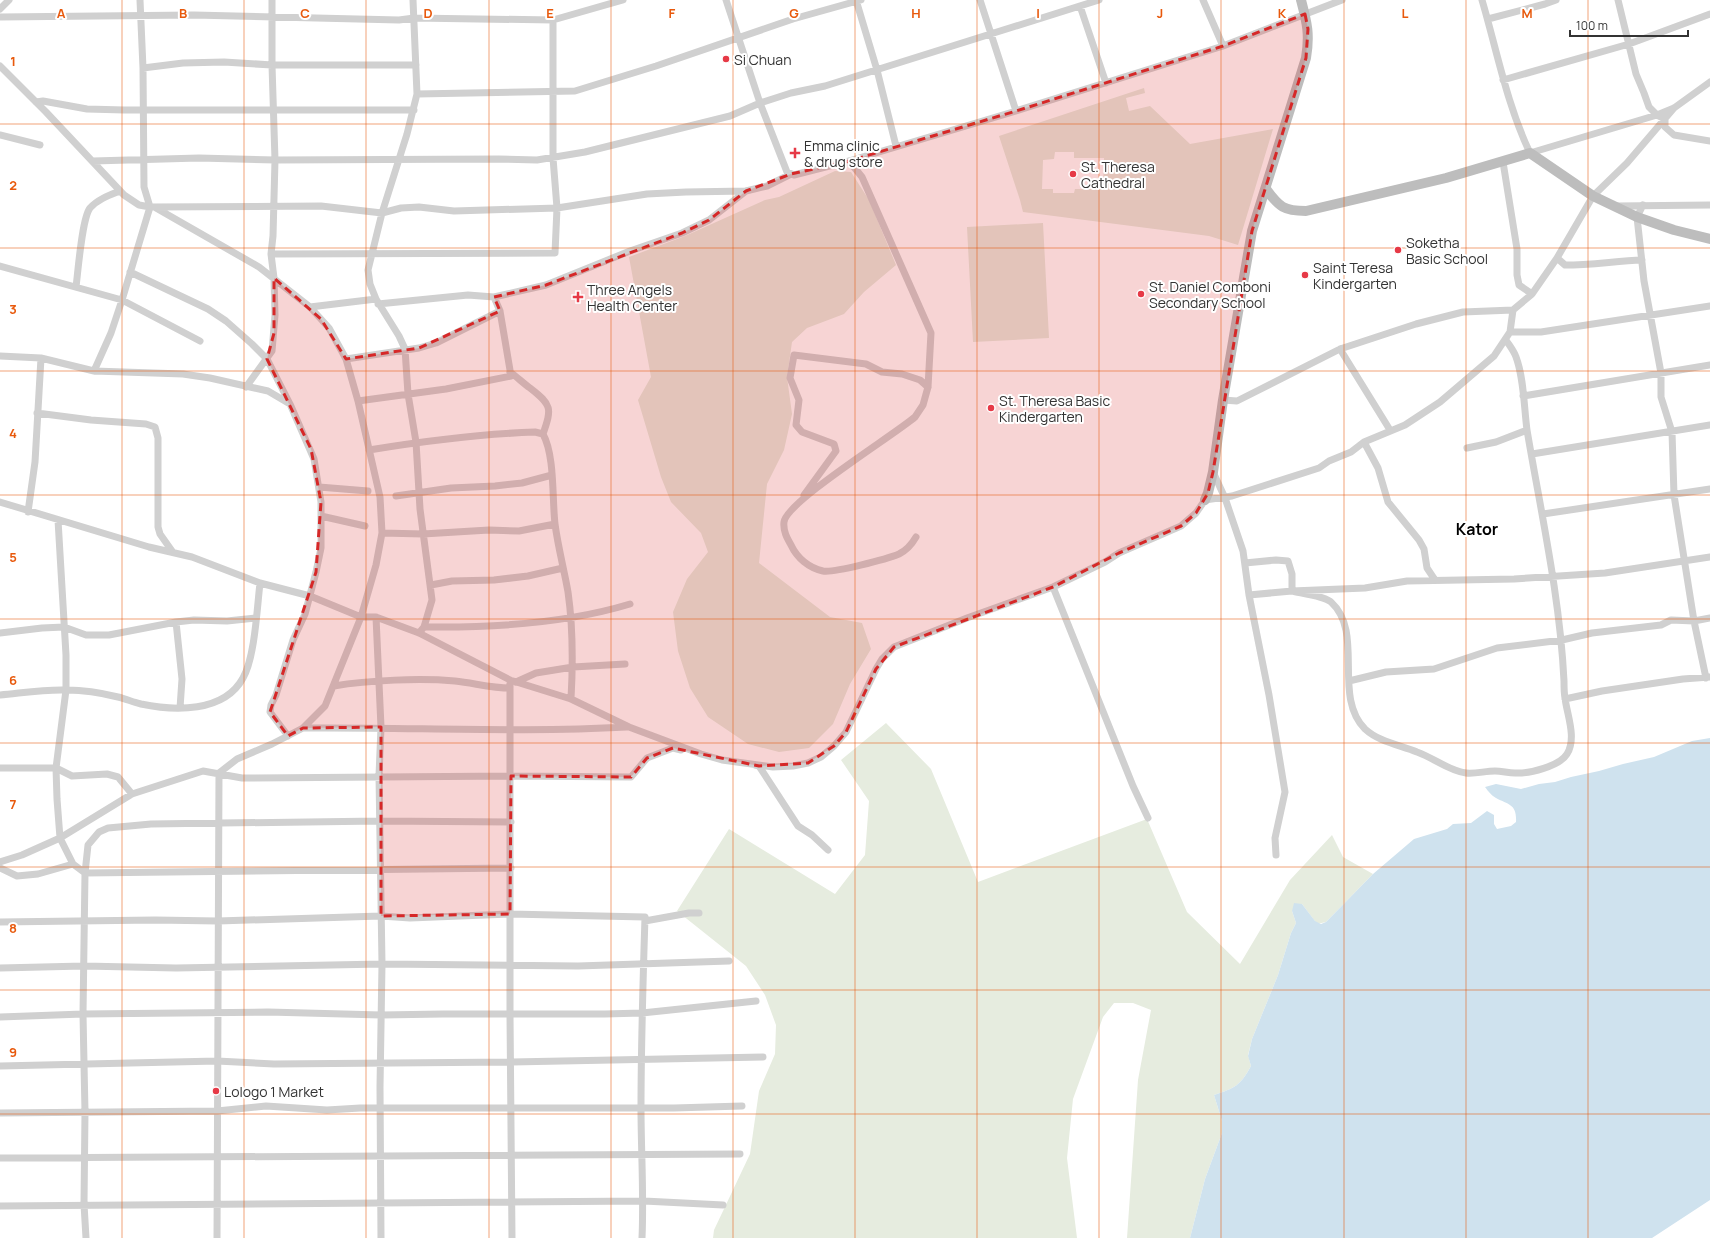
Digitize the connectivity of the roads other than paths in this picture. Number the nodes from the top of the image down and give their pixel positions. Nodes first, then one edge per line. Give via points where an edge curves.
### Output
1 (9, 0) edge
2 (140, 0) edge
3 (272, 0) edge
4 (413, 0) edge
5 (623, 0) edge
6 (726, 0) edge
7 (857, 0) edge
8 (980, 0) edge
9 (1097, 0) edge
10 (1203, 0) edge
11 (1300, 0) edge
12 (1342, 0) edge
13 (1482, 0) edge
14 (1556, 0) edge
15 (1618, 0) edge
16 (1080, 6) junction
17 (0, 9) edge
18 (1304, 14) junction
19 (1710, 14) edge
20 (141, 16) junction
21 (272, 16) junction
22 (0, 17) edge
23 (414, 18) junction
24 (1488, 19) junction
25 (553, 20) junction
26 (992, 33) junction
27 (738, 37) junction
28 (1629, 44) junction
29 (1223, 46) junction
30 (272, 65) junction
31 (416, 65) junction
32 (0, 66) edge
33 (143, 68) junction
34 (877, 70) junction
35 (1503, 80) junction
36 (1710, 82) edge
37 (1106, 83) junction
38 (553, 91) junction
39 (417, 94) junction
40 (36, 102) junction
41 (760, 103) junction
42 (1674, 108) junction
43 (143, 110) junction
44 (273, 110) junction
45 (414, 110) junction
46 (1016, 111) junction
47 (1657, 116) junction
48 (1665, 119) junction
49 (0, 135) edge
50 (1710, 140) edge
51 (40, 145) dead end
52 (896, 146) junction
53 (1530, 153) junction
54 (553, 158) junction
55 (144, 160) junction
56 (275, 160) junction
57 (399, 160) junction
58 (93, 161) junction
59 (849, 161) junction
60 (1503, 162) junction
61 (791, 174) junction
62 (1266, 189) junction
63 (120, 191) junction
64 (746, 191) junction
65 (1593, 196) junction
66 (1644, 205) junction
67 (1710, 205) edge
68 (274, 206) junction
69 (1616, 206) junction
70 (153, 208) junction
71 (557, 208) junction
72 (382, 213) junction
73 (1637, 217) junction
74 (1710, 239) edge
75 (271, 254) junction
76 (373, 254) junction
77 (1557, 258) junction
78 (1642, 260) junction
79 (0, 266) edge
80 (130, 272) junction
81 (274, 278) junction
82 (76, 287) junction
83 (1532, 294) junction
84 (494, 297) junction
85 (122, 300) junction
86 (377, 301) junction
87 (1710, 306) edge
88 (310, 307) junction
89 (1513, 310) junction
90 (500, 311) junction
91 (1649, 314) junction
92 (1510, 332) junction
93 (1506, 340) junction
94 (200, 341) dead end
95 (1340, 349) junction
96 (404, 350) junction
97 (0, 356) edge
98 (41, 358) junction
99 (346, 358) junction
100 (267, 359) junction
101 (1710, 365) edge
102 (94, 371) junction
103 (510, 372) junction
104 (1661, 374) junction
105 (246, 387) junction
106 (928, 387) junction
107 (408, 394) junction
108 (1523, 396) junction
109 (1223, 400) junction
110 (358, 401) junction
111 (290, 404) junction
112 (37, 413) junction
113 (1710, 425) edge
114 (1390, 430) junction
115 (1527, 430) junction
116 (1672, 432) junction
117 (543, 434) junction
118 (416, 442) junction
119 (1364, 442) junction
120 (1467, 448) dead end
121 (369, 450) junction
122 (1532, 454) junction
123 (1213, 472) junction
124 (552, 475) junction
125 (319, 487) junction
126 (1710, 489) edge
127 (368, 491) dead end
128 (419, 493) junction
129 (1674, 495) junction
130 (396, 496) dead end
131 (1224, 498) junction
132 (1205, 500) junction
133 (0, 502) edge
134 (797, 505) junction
135 (28, 512) junction
136 (1543, 514) junction
137 (321, 516) junction
138 (58, 520) junction
139 (555, 524) junction
140 (365, 526) dead end
141 (382, 533) junction
142 (423, 534) junction
143 (916, 537) dead end
144 (172, 551) junction
145 (1710, 557) edge
146 (1685, 561) junction
147 (1245, 563) junction
148 (563, 568) junction
149 (1552, 576) junction
150 (1435, 580) junction
151 (260, 583) junction
152 (430, 585) junction
153 (1053, 588) junction
154 (1292, 591) junction
155 (1249, 595) junction
156 (310, 596) junction
157 (630, 604) dead end
158 (361, 616) junction
159 (376, 617) junction
160 (570, 617) junction
161 (256, 618) junction
162 (1710, 618) edge
163 (1694, 621) junction
164 (176, 622) junction
165 (64, 627) junction
166 (421, 630) junction
167 (0, 633) edge
168 (1562, 640) junction
169 (625, 664) dead end
170 (572, 667) junction
171 (1708, 678) edge
172 (379, 681) junction
173 (513, 681) junction
174 (1349, 681) junction
175 (334, 686) junction
176 (510, 688) junction
177 (66, 690) junction
178 (0, 695) edge
179 (572, 699) junction
180 (1565, 699) junction
181 (180, 708) junction
182 (381, 727) junction
183 (629, 727) junction
184 (303, 728) junction
185 (510, 730) junction
186 (288, 736) junction
187 (759, 766) junction
188 (0, 768) edge
189 (56, 768) junction
190 (219, 773) junction
191 (379, 776) junction
192 (511, 776) junction
193 (132, 794) junction
194 (1148, 818) dead end
195 (379, 821) junction
196 (511, 822) junction
197 (219, 824) junction
198 (60, 838) junction
199 (828, 850) dead end
200 (1276, 855) dead end
201 (0, 862) edge
202 (73, 864) junction
203 (0, 868) edge
204 (511, 868) junction
205 (380, 870) junction
206 (218, 872) junction
207 (85, 873) junction
208 (699, 913) dead end
209 (510, 914) junction
210 (381, 916) junction
211 (85, 921) junction
212 (218, 921) junction
213 (645, 921) junction
214 (0, 922) edge
215 (729, 962) dead end
216 (382, 964) junction
217 (642, 964) junction
218 (511, 965) junction
219 (84, 966) junction
220 (218, 967) junction
221 (0, 968) edge
222 (756, 1001) dead end
223 (218, 1013) junction
224 (642, 1013) junction
225 (83, 1014) junction
226 (381, 1015) junction
227 (510, 1015) junction
228 (0, 1017) edge
229 (763, 1057) dead end
230 (641, 1060) junction
231 (217, 1061) junction
232 (381, 1062) junction
233 (512, 1062) junction
234 (84, 1064) junction
235 (0, 1066) edge
236 (742, 1106) dead end
237 (512, 1107) junction
238 (381, 1109) junction
239 (641, 1109) junction
240 (217, 1111) junction
241 (85, 1112) junction
242 (0, 1113) edge
243 (740, 1154) dead end
244 (512, 1155) junction
245 (642, 1155) junction
246 (380, 1156) junction
247 (217, 1157) junction
248 (0, 1158) edge
249 (85, 1158) junction
250 (644, 1201) junction
251 (512, 1202) junction
252 (381, 1203) junction
253 (84, 1204) junction
254 (217, 1204) junction
255 (0, 1206) edge
256 (724, 1206) dead end
257 (86, 1238) edge
258 (217, 1238) edge
259 (381, 1238) edge
260 (512, 1238) edge
261 (642, 1238) edge

1 - 17 street
2 - 20 street
3 - 21 street
4 - 23 street
5 - 25 street via 564,19
6 - 27 street
7 - 27 street
7 - 34 street
8 - 26 street
9 - 16 street
10 - 29 street
11 - 18 street
12 - 18 street
13 - 24 street
14 - 24 street
15 - 28 street
16 - 26 street
16 - 37 street
18 - 29 street
18 - 62 street via 1309,42 1306,58
19 - 28 street
20 - 21 street
20 - 22 street
20 - 33 street
21 - 23 street via 399,20
21 - 30 street
23 - 25 street
23 - 31 street
24 - 35 street
25 - 38 street
26 - 34 street
26 - 46 street
27 - 38 street via 575,91
27 - 41 street
28 - 35 street
28 - 47 street via 1649,107
29 - 37 street
30 - 31 street
30 - 33 street via 224,62 183,63
30 - 44 street
31 - 39 street
32 - 40 street
33 - 43 street
34 - 41 street
34 - 52 street
35 - 53 street
36 - 42 street
37 - 46 street
38 - 39 street
38 - 54 street
39 - 45 street
40 - 43 street via 87,109
40 - 58 street
41 - 54 street via 730,116
41 - 61 street via 787,172
42 - 47 street
42 - 48 street
43 - 44 street
43 - 55 street
44 - 45 street
44 - 56 street
45 - 57 street
46 - 52 street
47 - 48 street
47 - 53 street
48 - 50 street via 1665,127 1674,135
48 - 65 street via 1627,163
49 - 51 street
52 - 59 street
53 - 60 street
53 - 65 street
54 - 57 street
54 - 71 street
55 - 56 street
55 - 58 street
55 - 70 street via 144,187
56 - 57 street
56 - 68 street
57 - 72 street
58 - 63 street
59 - 61 street
59 - 106 street via 862,177 931,333
60 - 62 street via 1306,211 1290,211 1277,204
60 - 83 street via 1517,249 1519,285
61 - 64 street via 767,186
62 - 109 street via 1252,232
63 - 70 street via 135,203
63 - 82 street via 101,199 90,208 83,230
64 - 71 street via 647,194
64 - 84 street via 725,210 682,233 546,285
65 - 69 street
65 - 77 street
66 - 67 street
66 - 69 street
66 - 73 street
68 - 70 street
68 - 72 street via 321,206
68 - 75 street
69 - 73 street
70 - 80 street
70 - 81 street via 259,267
71 - 72 street via 454,211 419,207
71 - 76 street via 554,253
72 - 76 street
73 - 74 street
73 - 78 street
75 - 76 street
75 - 81 street
76 - 86 street via 368,270
77 - 78 street via 1565,265
77 - 83 street
78 - 91 street
79 - 82 street
80 - 85 street
80 - 100 street via 208,308
81 - 88 street
81 - 100 street via 274,333 272,351
82 - 85 street
83 - 89 street
84 - 86 street via 468,295
84 - 90 street
85 - 94 street
85 - 102 street
86 - 88 street
86 - 96 street via 399,336
87 - 91 street
88 - 99 street via 329,328
89 - 92 street
89 - 95 street via 1463,312 1416,324
90 - 96 street via 436,343
90 - 103 street
91 - 92 street via 1541,332
91 - 104 street
92 - 93 street
93 - 108 street via 1517,358
93 - 114 street via 1494,356 1440,402 1405,425
95 - 109 street via 1237,401
95 - 114 street
96 - 99 street
96 - 107 street
97 - 98 street
98 - 102 street
98 - 112 street
99 - 110 street
100 - 105 street
100 - 111 street
101 - 104 street
102 - 105 street via 183,374
103 - 107 street via 511,376
103 - 117 street via 544,400 548,407 549,415
104 - 108 street
104 - 116 street via 1661,397
105 - 111 street via 268,391
106 - 134 street via 923,405 910,422 818,487
106 - 134 street via 920,380 902,374 882,372 866,364 794,355 790,378 799,400 796,425 802,432 834,444 836,451
107 - 110 street
107 - 118 street
108 - 115 street
109 - 123 street
110 - 121 street
111 - 125 street via 311,449
112 - 135 street via 35,462
112 - 144 street via 155,427 158,438 158,527
113 - 116 street
114 - 119 street
115 - 120 street via 1496,442
115 - 122 street
116 - 122 street
116 - 129 street
117 - 118 street via 501,433
117 - 124 street via 547,441
118 - 121 street
118 - 128 street
119 - 131 street via 1351,452 1319,468
119 - 150 street via 1378,468 1388,502 1419,540 1424,549 1427,568
121 - 141 street via 380,497
122 - 136 street
123 - 131 street
123 - 132 street
124 - 128 street via 522,483
124 - 139 street
125 - 127 street
125 - 137 street
126 - 129 street
128 - 130 street
128 - 142 street
129 - 136 street
129 - 146 street
131 - 132 street
131 - 147 street
132 - 153 street via 1196,513 1181,526 1119,553
133 - 135 street
134 - 143 street via 784,518 786,535 793,550 805,564 823,571 837,571 899,554 911,546
135 - 138 street
136 - 149 street
137 - 140 street
137 - 156 street via 321,548
138 - 144 street via 149,547
138 - 165 street
139 - 142 street via 519,531
139 - 148 street
141 - 142 street
141 - 158 street via 376,566
142 - 152 street
144 - 151 street via 218,565
145 - 146 street
146 - 149 street via 1606,573
146 - 163 street
147 - 154 street via 1288,561 1292,574
147 - 155 street
148 - 152 street via 528,576
148 - 160 street
149 - 150 street
149 - 168 street
150 - 154 street via 1407,580 1365,588
151 - 156 street
151 - 161 street
152 - 166 street via 432,600
153 - 187 street via 894,647 882,659 846,732 834,746 821,757 808,763 793,766
153 - 194 street
154 - 155 street
154 - 174 street via 1330,600 1344,626
155 - 200 street via 1285,792 1276,838
156 - 158 street
156 - 186 street via 271,704 270,712
157 - 160 street via 601,613
158 - 159 street
158 - 175 street
159 - 166 street
159 - 172 street
160 - 166 street
160 - 170 street
161 - 164 street
161 - 181 street via 250,660 244,677 236,688 215,702
162 - 163 street
163 - 168 street via 1671,620 1661,625 1592,633
163 - 171 street
164 - 165 street via 109,635 86,635
164 - 181 street via 182,679
165 - 167 street
165 - 177 street
166 - 173 street
168 - 174 street via 1497,648 1434,669 1386,672
168 - 180 street
169 - 170 street
170 - 173 street via 536,673
170 - 179 street
171 - 180 street via 1608,690
172 - 175 street
172 - 176 street via 445,680 493,688
172 - 182 street
173 - 176 street
173 - 179 street
174 - 180 street via 1353,709 1366,729 1391,744 1469,773 1524,773 1562,759 1572,743
175 - 184 street via 325,706
176 - 185 street
177 - 178 street
177 - 181 street
177 - 189 street
179 - 183 street
182 - 184 street
182 - 185 street
182 - 191 street
183 - 185 street
183 - 187 street via 701,754
184 - 186 street
185 - 192 street
186 - 190 street via 237,759
187 - 192 street via 673,748 647,758 631,777
187 - 199 street via 798,826
188 - 189 street
189 - 193 street via 72,776 107,774 118,777
189 - 198 street
190 - 191 street via 242,778
190 - 193 street via 203,771
190 - 197 street
191 - 192 street
191 - 195 street
192 - 196 street
193 - 198 street
195 - 196 street
195 - 197 street
195 - 205 street
196 - 204 street
197 - 206 street
197 - 207 street via 144,825 103,829 88,845
198 - 201 street
198 - 202 street
202 - 203 street via 38,874 17,876
202 - 207 street
204 - 205 street
204 - 209 street
205 - 206 street
205 - 210 street
206 - 207 street
206 - 212 street
207 - 211 street
208 - 213 street
209 - 210 street via 410,918
209 - 213 street via 645,917
209 - 218 street
210 - 212 street
210 - 216 street
211 - 212 street
211 - 214 street
211 - 219 street
212 - 220 street
213 - 217 street
215 - 217 street
216 - 218 street
216 - 220 street
216 - 226 street
217 - 218 street
217 - 224 street
218 - 227 street
219 - 220 street
219 - 221 street
219 - 225 street
220 - 223 street
222 - 224 street
223 - 225 street
223 - 226 street
223 - 231 street
224 - 227 street
224 - 230 street
225 - 228 street
225 - 234 street
226 - 227 street
226 - 232 street
227 - 233 street
229 - 230 street
230 - 233 street
230 - 239 street
231 - 232 street via 274,1064
231 - 234 street
231 - 240 street
232 - 233 street
232 - 238 street
233 - 237 street
234 - 235 street
234 - 241 street
236 - 239 street
237 - 238 street
237 - 239 street
237 - 244 street
238 - 240 street via 327,1110 266,1106
238 - 246 street
239 - 245 street
240 - 241 street
240 - 247 street
241 - 242 street
241 - 249 street
243 - 245 street
244 - 245 street
244 - 246 street
244 - 251 street
245 - 250 street
246 - 247 street
246 - 252 street
247 - 249 street
247 - 254 street
248 - 249 street
249 - 253 street
250 - 251 street
250 - 256 street
250 - 261 street
251 - 252 street
251 - 260 street
252 - 254 street
252 - 259 street
253 - 254 street
253 - 255 street
253 - 257 street
254 - 258 street

